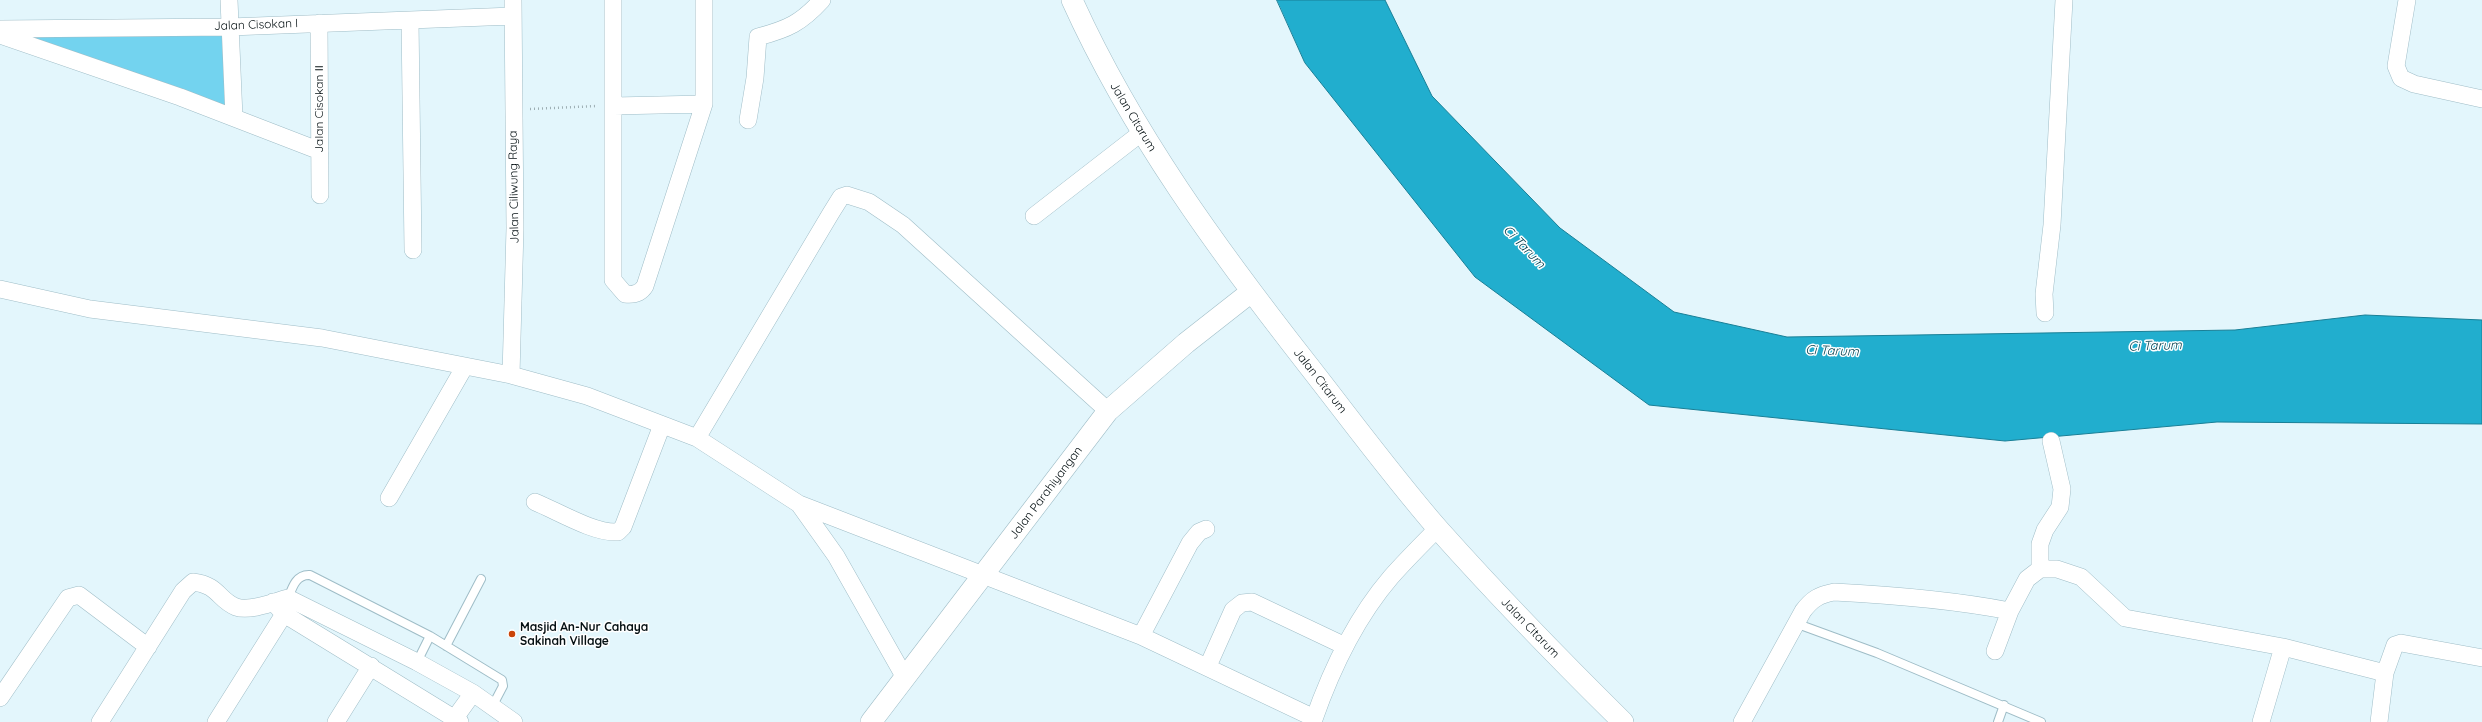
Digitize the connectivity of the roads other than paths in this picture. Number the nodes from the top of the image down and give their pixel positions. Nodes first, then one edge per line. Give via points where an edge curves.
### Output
1 (229, 0) edge
2 (613, 0) edge
3 (704, 0) edge
4 (822, 0) edge
5 (1072, 0) edge
6 (2064, 0) edge
7 (2407, 0) edge
8 (513, 8) edge
9 (410, 20) junction
10 (319, 23) junction
11 (230, 27) junction
12 (0, 29) edge
13 (0, 35) edge
14 (2482, 99) edge
15 (704, 104) junction
16 (614, 106) junction
17 (234, 118) junction
18 (748, 120) dead end
19 (1141, 133) junction
20 (320, 151) junction
21 (320, 195) dead end
22 (1034, 216) dead end
23 (413, 250) dead end
24 (0, 289) edge
25 (1251, 292) junction
26 (2045, 313) dead end
27 (465, 366) junction
28 (511, 375) junction
29 (1108, 411) junction
30 (662, 424) junction
31 (697, 438) junction
32 (2051, 441) dead end
33 (389, 498) dead end
34 (535, 502) dead end
35 (799, 504) junction
36 (1438, 528) junction
37 (1206, 529) dead end
38 (2040, 569) junction
39 (985, 574) junction
40 (481, 579) dead end
41 (282, 605) junction
42 (2010, 611) junction
43 (1796, 623) junction
44 (430, 636) junction
45 (1141, 636) junction
46 (446, 646) junction
47 (1345, 646) junction
48 (2283, 646) junction
49 (148, 647) junction
50 (1995, 651) dead end
51 (2482, 658) edge
52 (417, 662) junction
53 (371, 666) junction
54 (1208, 666) junction
55 (2385, 672) junction
56 (904, 676) junction
57 (473, 693) junction
58 (0, 698) edge
59 (2004, 705) junction
60 (492, 707) junction
61 (1313, 720) edge
62 (456, 721) edge
63 (100, 722) edge
64 (216, 722) edge
65 (336, 722) edge
66 (514, 722) edge
67 (871, 722) edge
68 (1623, 722) edge
69 (1742, 722) edge
70 (1998, 722) edge
71 (2040, 722) edge
72 (2261, 722) edge
73 (2379, 722) edge

1 - 11 street
2 - 16 street
3 - 15 street
4 - 18 street via 810,13 786,30 758,38
5 - 19 street, Jalan Citarum via 1098,57
6 - 26 street via 2052,225 2044,294
7 - 14 street via 2396,66 2401,78 2414,84
8 - 9 street, Jalan Cisokan I
8 - 28 street, Jalan Ciliwung Raya via 515,228
9 - 10 street, Jalan Cisokan I
9 - 23 street
10 - 11 street, Jalan Cisokan I
10 - 20 street, Jalan Cisokan II
11 - 12 street, Jalan Cisokan I
11 - 17 street
13 - 17 street
15 - 16 street
15 - 16 street via 645,286 632,295 625,294 613,280 611,219
17 - 20 street
19 - 22 street
19 - 25 street, Jalan Citarum
20 - 21 street, Jalan Cisokan II
24 - 27 street via 90,309 322,338
25 - 29 street, Jalan Parahiyangan via 1186,343
25 - 36 street, Jalan Citarum
27 - 28 street
27 - 33 street
28 - 30 street via 587,396
29 - 31 street via 903,225 869,202 847,195 841,198 830,213
29 - 39 street, Jalan Parahiyangan
30 - 31 street
30 - 34 street via 623,526 618,532 597,529
31 - 35 street
32 - 38 street via 2062,489 2060,507 2045,530 2040,544
35 - 39 street
35 - 56 street via 836,556
36 - 47 street via 1391,578 1359,620
36 - 68 street, Jalan Citarum via 1548,647
37 - 45 street via 1195,535 1190,543
38 - 42 street via 2027,579
38 - 48 street via 2057,569 2081,577 2125,618
39 - 45 street
39 - 56 street, Jalan Parahiyangan
40 - 46 lane
41 - 44 lane via 297,578 304,574 310,575
41 - 49 street via 235,607 207,584 194,582 183,591
41 - 52 street
41 - 53 street
41 - 64 street
42 - 43 street via 1957,602 1834,592 1820,594 1811,600
42 - 50 street
43 - 59 lane via 1829,633
43 - 69 street
44 - 46 lane
44 - 52 lane
45 - 54 street
46 - 60 lane via 502,680 503,686
47 - 54 street via 1252,602 1242,603 1234,610
47 - 61 street via 1325,687
48 - 55 street
48 - 72 street
49 - 58 street via 79,595 73,595 68,598
49 - 63 street
51 - 55 street via 2401,643 2395,645 2391,652
52 - 57 street
53 - 62 street
53 - 65 street
54 - 61 street
55 - 73 street
56 - 67 street, Jalan Parahiyangan
57 - 60 street
57 - 62 street
59 - 70 lane
59 - 71 lane
60 - 66 street

